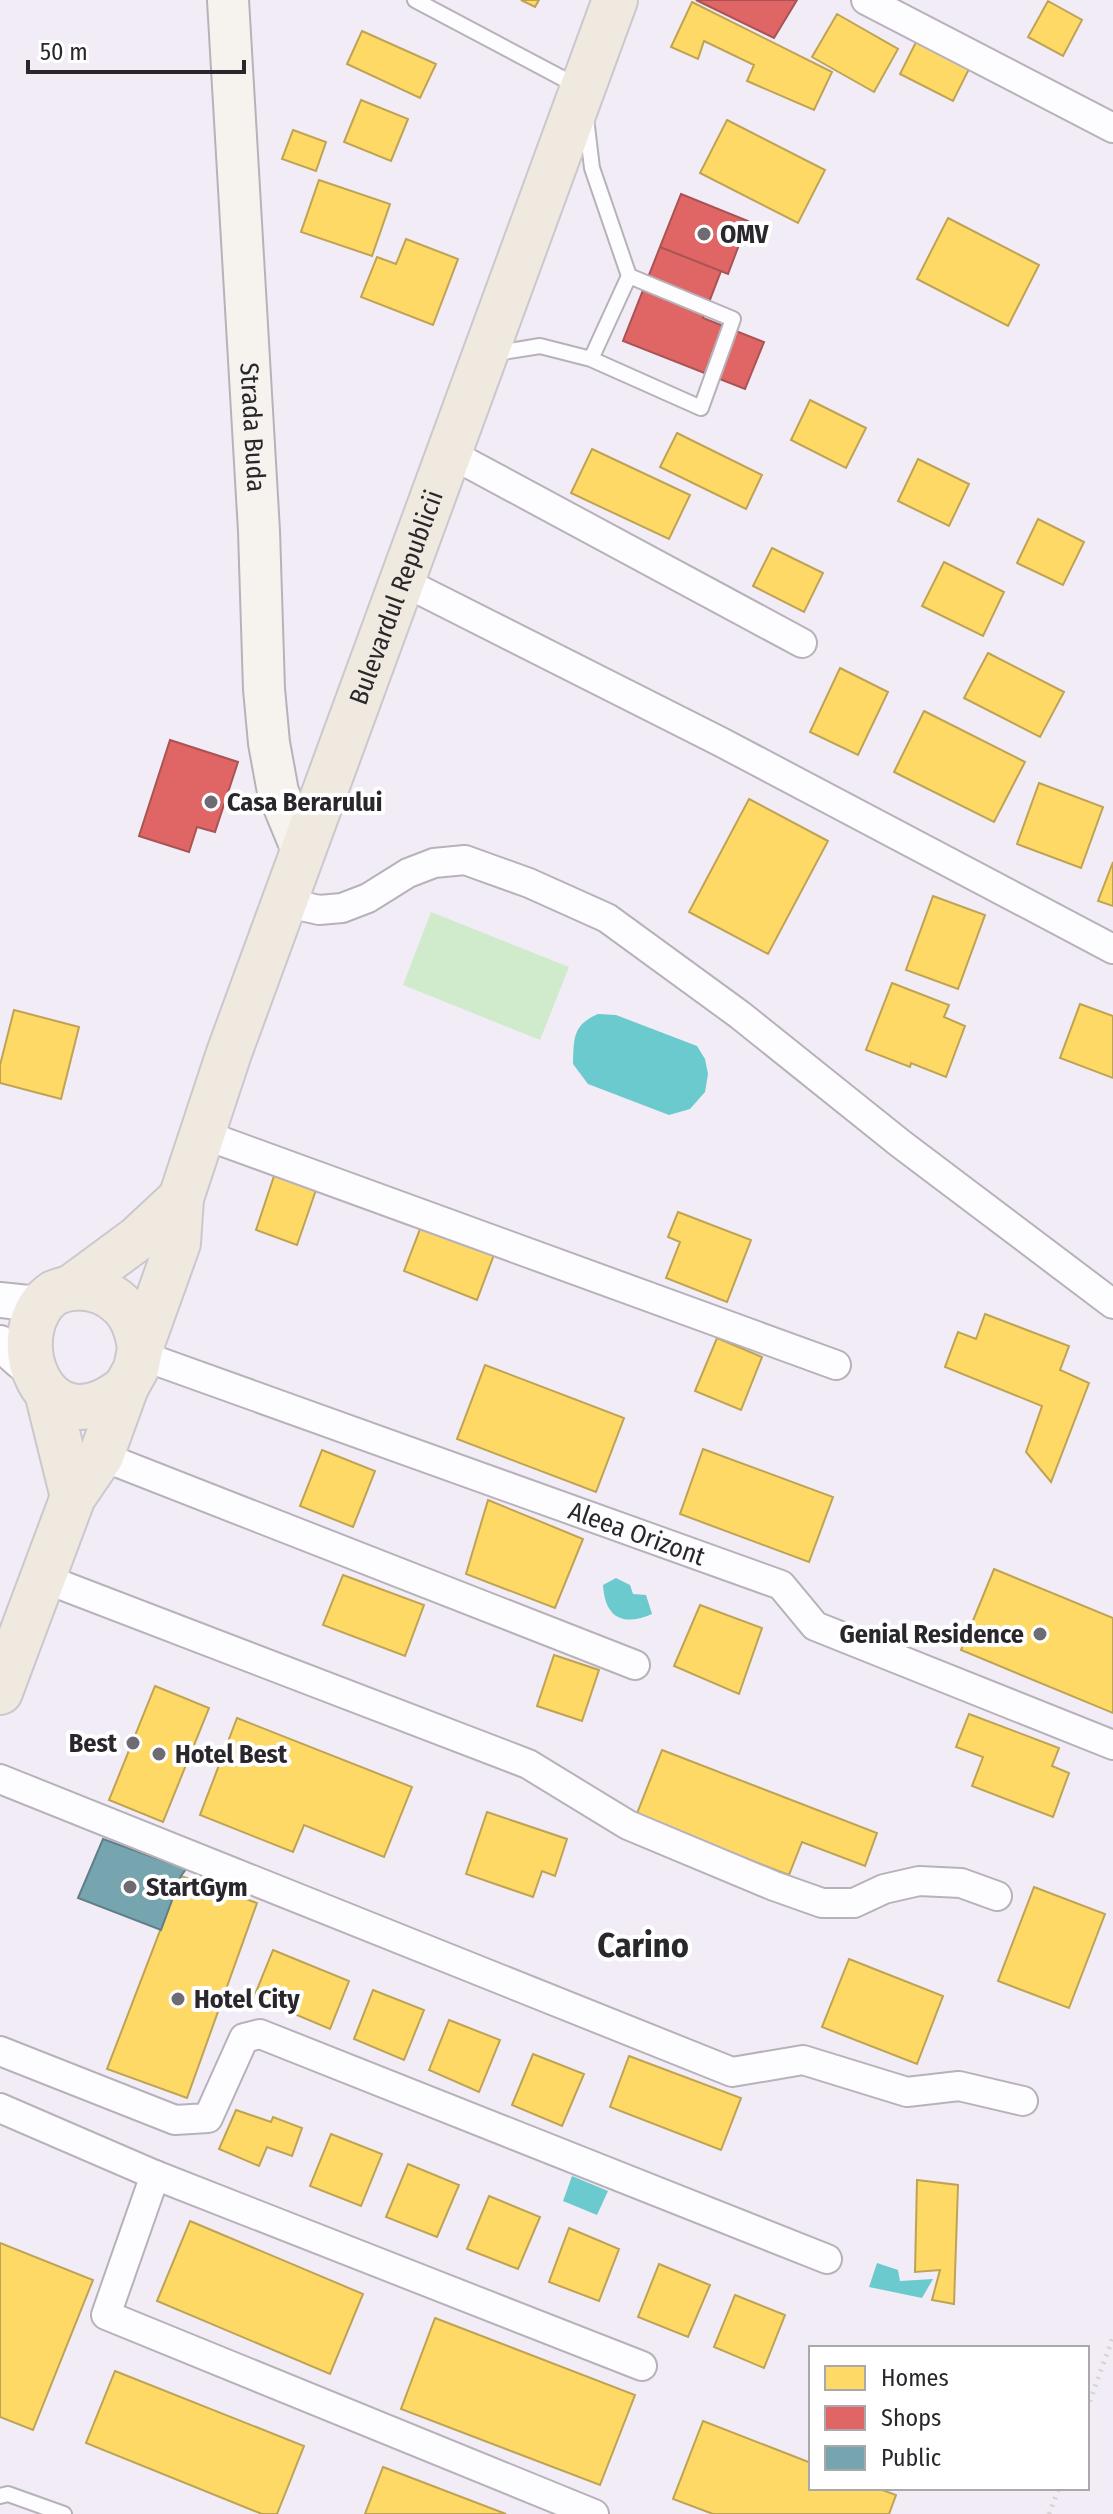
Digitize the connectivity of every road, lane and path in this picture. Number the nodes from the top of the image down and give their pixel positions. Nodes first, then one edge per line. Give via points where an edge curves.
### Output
1 (228, 0) edge
2 (415, 0) edge
3 (615, 0) edge
4 (866, 0) edge
5 (582, 89) junction
6 (1113, 128) edge
7 (629, 276) junction
8 (487, 355) junction
9 (591, 359) junction
10 (451, 454) junction
11 (402, 581) junction
12 (802, 643) dead end
13 (302, 850) junction
14 (284, 902) junction
15 (1113, 949) edge
16 (202, 1134) junction
17 (181, 1198) junction
18 (37, 1297) edge
19 (1113, 1304) edge
20 (11, 1353) edge
21 (135, 1364) junction
22 (836, 1365) dead end
23 (49, 1400) junction
24 (101, 1456) junction
25 (73, 1497) junction
26 (43, 1578) junction
27 (635, 1665) dead end
28 (0, 1692) edge
29 (1113, 1745) edge
30 (0, 1779) edge
31 (997, 1896) dead end
32 (0, 2051) edge
33 (1023, 2101) dead end
34 (0, 2108) edge
35 (155, 2175) junction
36 (827, 2259) dead end
37 (1113, 2337) edge
38 (642, 2366) dead end
39 (1089, 2403) edge
40 (1058, 2490) edge
41 (0, 2496) edge
42 (64, 2514) edge
43 (594, 2514) edge
44 (1049, 2514) edge

1 - 13 main road, Strada Buda via 264,689 278,792
2 - 5 lane
3 - 5 main road, Bulevardul Republicii
4 - 6 street
5 - 7 lane via 592,168
5 - 8 main road, Bulevardul Republicii
7 - 9 lane
7 - 9 lane via 733,319 701,408
8 - 9 lane via 540,346
8 - 10 main road, Bulevardul Republicii
10 - 11 main road, Bulevardul Republicii
10 - 12 street
11 - 13 main road, Bulevardul Republicii
11 - 15 street
13 - 14 main road, Bulevardul Republicii
14 - 16 main road, Bulevardul Republicii
14 - 19 street via 319,910 342,908 408,873 465,860 607,918
16 - 17 main road, Bulevardul Republicii
16 - 22 street
17 - 18 main road, Bulevardul Republicii via 137,1239
17 - 21 main road, Bulevardul Republicii via 178,1243
18 - 20 main road, Bulevardul Republicii
18 - 21 main road via 93,1289 112,1296 128,1310 137,1329
20 - 23 main road, Bulevardul Republicii
21 - 23 main road via 110,1400 69,1407
21 - 24 main road, Bulevardul Republicii
21 - 29 street, Aleea Orizont via 781,1585 815,1626
23 - 25 main road, Bulevardul Republicii
24 - 25 main road, Bulevardul Republicii
24 - 27 street
25 - 26 main road, Bulevardul Republicii
26 - 28 main road, Bulevardul Republicii
26 - 31 street via 528,1764 628,1825 822,1903 854,1903 919,1881 961,1883
30 - 33 street via 732,2072 803,2060 907,2092 959,2086
32 - 36 street via 175,2120 208,2118 244,2038 260,2034
34 - 35 street
35 - 38 street
35 - 43 street via 106,2315
37 - 39 path
40 - 44 path
41 - 42 lane via 8,2494

